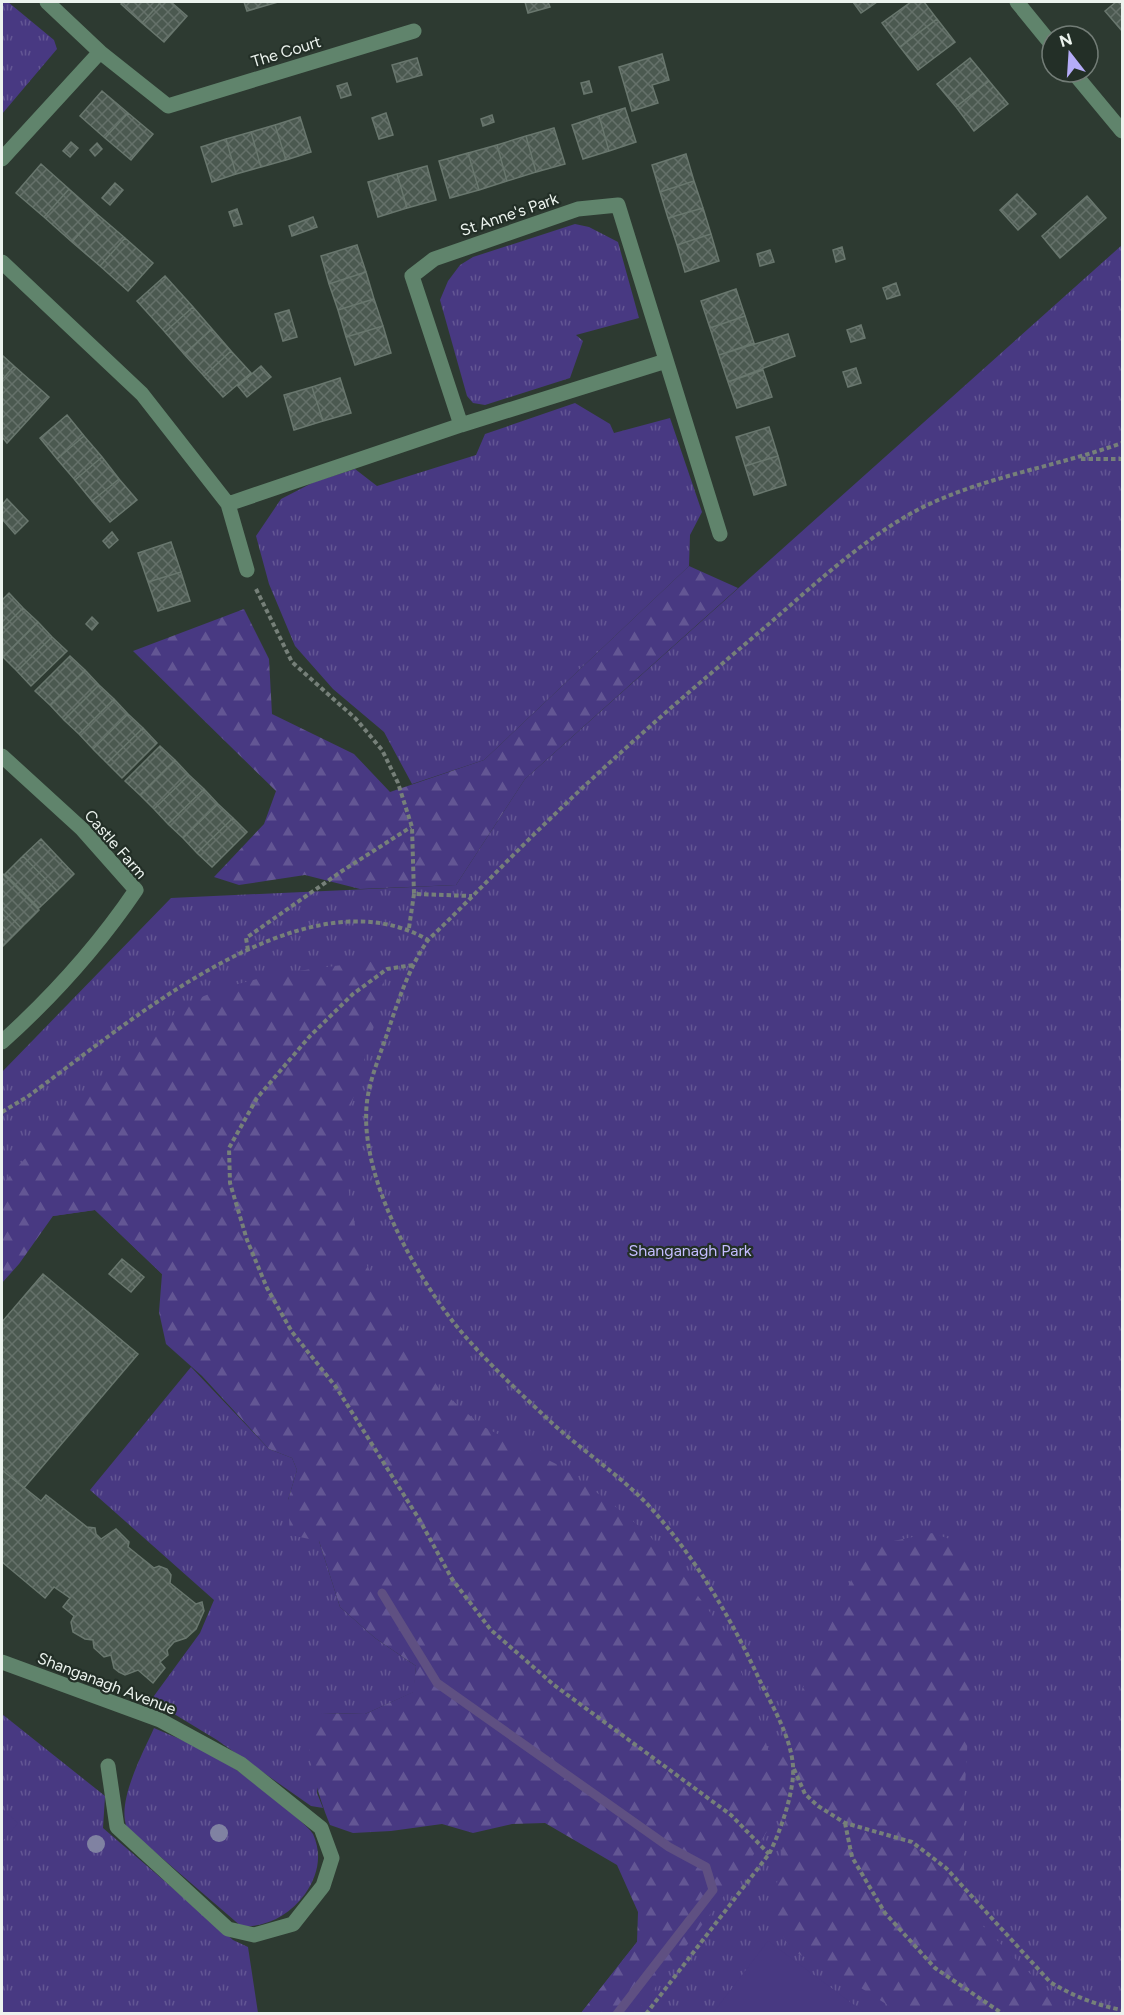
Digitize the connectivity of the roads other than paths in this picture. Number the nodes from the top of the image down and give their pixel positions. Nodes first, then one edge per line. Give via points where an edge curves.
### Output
1 (47, 2) edge
2 (1017, 2) edge
3 (1040, 30) edge
4 (414, 31) dead end
5 (100, 52) junction
6 (1083, 84) edge
7 (1122, 131) edge
8 (2, 159) edge
9 (2, 262) edge
10 (666, 361) junction
11 (461, 425) junction
12 (228, 504) junction
13 (720, 534) dead end
14 (247, 570) road end
15 (2, 756) edge
16 (2, 1042) edge
17 (2, 1662) edge
18 (108, 1766) dead end

1 - 5 street
2 - 3 street
4 - 5 street, The Court via 168,106
5 - 8 street
6 - 7 street
9 - 12 street via 142,394
10 - 11 street
10 - 11 street, St Anne's Park via 618,205 578,209 434,259 412,276
10 - 13 street, St Anne's Park
11 - 12 street
12 - 14 street
15 - 16 street, Castle Farm via 82,829 136,890 113,924 42,1006
17 - 18 street, Shanganagh Avenue via 160,1720 241,1764 321,1828 332,1858 323,1886 293,1924 254,1935 228,1929 117,1827

